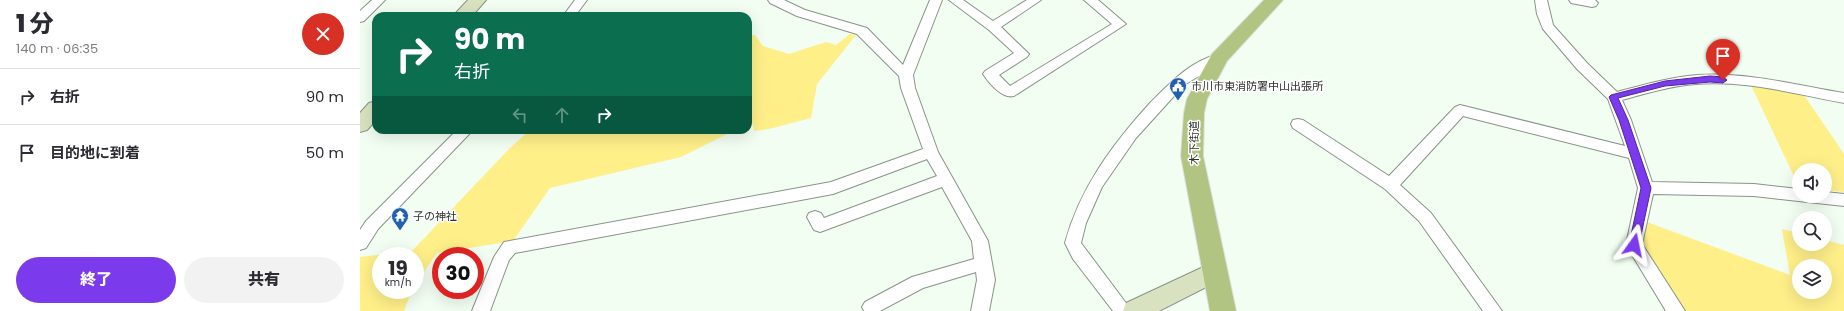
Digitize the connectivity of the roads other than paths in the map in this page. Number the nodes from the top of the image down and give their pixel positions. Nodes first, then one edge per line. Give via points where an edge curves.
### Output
1 (379, 0) edge
2 (477, 0) edge
3 (581, 0) edge
4 (774, 0) edge
5 (936, 0) edge
6 (955, 0) edge
7 (1035, 0) edge
8 (1094, 0) edge
9 (1274, 0) edge
10 (1541, 0) edge
11 (1575, 0) edge
12 (1592, 3) dead end
13 (466, 12) edge
14 (572, 12) edge
15 (360, 18) edge
16 (993, 27) junction
17 (1219, 58) junction
18 (906, 75) junction
19 (1614, 97) junction
20 (1844, 98) edge
21 (372, 112) edge
22 (1298, 124) dead end
23 (360, 125) edge
24 (462, 134) edge
25 (931, 152) junction
26 (1635, 154) junction
27 (946, 179) junction
28 (1390, 184) junction
29 (1646, 188) junction
30 (1792, 194) edge
31 (1832, 199) edge
32 (1844, 200) edge
33 (815, 217) dead end
34 (366, 224) edge
35 (360, 243) edge
36 (984, 263) junction
37 (1214, 272) junction
38 (871, 307) dead end
39 (481, 311) edge
40 (980, 311) edge
41 (1123, 311) edge
42 (1135, 311) edge
43 (1223, 311) edge
44 (1493, 311) edge
45 (1676, 311) edge

1 - 15 street
2 - 13 street
3 - 14 street
4 - 18 street via 800,13 862,31
5 - 18 street
6 - 16 street
7 - 16 street
8 - 16 street via 1120,24 1009,93 990,74 1022,54
9 - 17 main road, 木下街道
10 - 19 street via 1547,26
11 - 12 street
17 - 37 main road, 木下街道 via 1197,99 1192,139 1192,156
17 - 41 street via 1181,79 1138,125 1087,199 1076,225 1073,243 1079,254
18 - 25 street via 913,105
19 - 20 street via 1665,84 1710,79 1761,84
19 - 26 street
21 - 23 street
22 - 28 street
24 - 34 street
25 - 27 street
25 - 39 street via 833,188 510,247 502,257
26 - 28 street via 1460,110
26 - 29 street
27 - 33 street via 820,226
27 - 36 street via 980,240
28 - 44 street via 1425,217
29 - 30 street via 1754,190
29 - 45 street via 1634,245
31 - 32 street
34 - 35 street
36 - 38 street via 918,282
36 - 40 street via 986,280
37 - 42 street
37 - 43 main road, 木下街道

